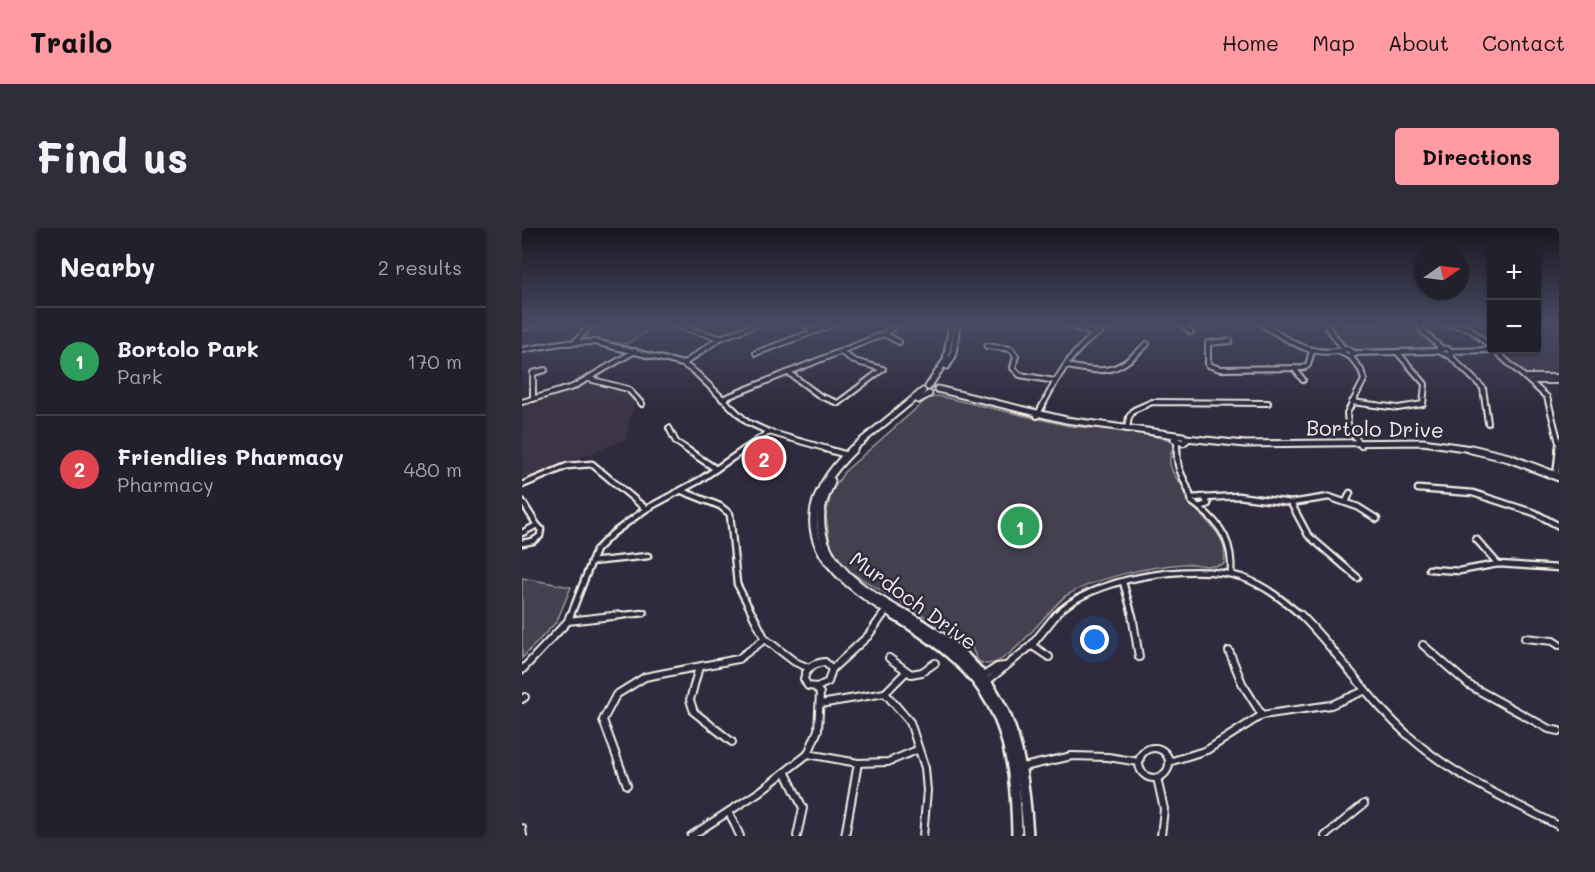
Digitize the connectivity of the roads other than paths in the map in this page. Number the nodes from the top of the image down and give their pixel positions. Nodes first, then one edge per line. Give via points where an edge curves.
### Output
1 (635, 351) edge
2 (636, 351) edge
3 (701, 351) edge
4 (760, 351) edge
5 (947, 351) edge
6 (954, 351) edge
7 (1013, 351) edge
8 (1075, 351) edge
9 (1140, 351) edge
10 (1207, 351) edge
11 (1312, 351) edge
12 (1342, 351) edge
13 (1346, 351) edge
14 (1410, 351) edge
15 (1445, 351) edge
16 (1467, 351) edge
17 (841, 352) joint
18 (1354, 352) junction
19 (1397, 352) junction
20 (756, 353) dead end
21 (1450, 353) junction
22 (1499, 354) edge
23 (1350, 356) junction
24 (683, 364) junction
25 (1066, 366) junction
26 (1294, 368) junction
27 (545, 370) dead end
28 (789, 373) junction
29 (1526, 377) junction
30 (589, 379) junction
31 (1559, 379) edge
32 (1303, 380) dead end
33 (1055, 381) junction
34 (1531, 381) junction
35 (931, 390) junction
36 (533, 399) junction
37 (722, 399) junction
38 (522, 402) edge
39 (1352, 402) junction
40 (1268, 403) dead end
41 (642, 404) dead end
42 (1038, 415) junction
43 (1488, 423) dead end
44 (669, 428) dead end
45 (1127, 428) junction
46 (769, 432) junction
47 (1180, 440) junction
48 (1559, 443) edge
49 (1360, 444) junction
50 (848, 455) junction
51 (716, 469) junction
52 (1557, 478) edge
53 (522, 485) edge
54 (1189, 487) junction
55 (1418, 489) dead end
56 (682, 490) junction
57 (1350, 493) dead end
58 (1203, 497) junction
59 (1193, 498) junction
60 (1217, 498) junction
61 (522, 501) edge
62 (1346, 502) junction
63 (1291, 503) junction
64 (1208, 505) junction
65 (1199, 507) junction
66 (646, 509) junction
67 (1211, 517) junction
68 (1377, 519) dead end
69 (537, 525) junction
70 (1559, 526) edge
71 (522, 533) edge
72 (1476, 539) dead end
73 (522, 543) edge
74 (648, 556) dead end
75 (591, 562) junction
76 (1498, 564) junction
77 (1559, 568) edge
78 (1429, 569) dead end
79 (1231, 574) junction
80 (1358, 578) dead end
81 (1123, 582) junction
82 (889, 608) junction
83 (644, 613) dead end
84 (568, 621) junction
85 (1525, 638) dead end
86 (765, 639) junction
87 (1031, 645) junction
88 (1423, 645) dead end
89 (1559, 645) edge
90 (1229, 651) dead end
91 (1050, 657) dead end
92 (1139, 657) dead end
93 (889, 658) dead end
94 (935, 663) dead end
95 (699, 667) junction
96 (808, 668) junction
97 (832, 669) junction
98 (522, 670) edge
99 (906, 672) junction
100 (982, 681) junction
101 (816, 688) junction
102 (1364, 691) junction
103 (885, 693) junction
104 (820, 704) junction
105 (1262, 715) junction
106 (1559, 731) edge
107 (732, 742) dead end
108 (917, 750) junction
109 (808, 754) junction
110 (1139, 762) junction
111 (1169, 762) junction
112 (858, 764) junction
113 (1017, 768) junction
114 (786, 773) junction
115 (1157, 778) junction
116 (627, 785) dead end
117 (1364, 804) dead end
118 (729, 812) junction
119 (1559, 826) edge
120 (522, 828) edge
121 (523, 836) edge
122 (691, 836) edge
123 (740, 836) edge
124 (797, 836) edge
125 (845, 836) edge
126 (922, 836) edge
127 (1017, 836) edge
128 (1028, 836) edge
129 (1161, 836) edge
130 (1325, 836) edge

1 - 30 street
2 - 24 street
3 - 24 street
4 - 20 street
5 - 35 main road, Murdoch Drive
6 - 35 main road, Murdoch Drive
7 - 33 street via 1016,356 1012,368 1020,375
8 - 25 street
9 - 25 street via 1112,371
10 - 26 street via 1208,365 1220,369
11 - 26 street via 1308,365
12 - 23 street
13 - 18 street
14 - 19 street
15 - 21 street
16 - 21 street
17 - 28 street
17 - 28 street via 854,361 883,369 838,403 820,396
18 - 19 street
18 - 23 street
19 - 39 street via 1425,384 1423,404 1387,407
21 - 43 street via 1483,388
22 - 29 street
23 - 39 street via 1364,380
24 - 37 street
25 - 33 street
26 - 32 street
27 - 36 street via 533,373
28 - 37 street
29 - 31 street
29 - 34 street
30 - 36 street
30 - 41 street via 628,389
31 - 34 street
33 - 42 street
34 - 48 street via 1547,397
35 - 42 main road, Bortolo Drive
35 - 50 main road, Murdoch Drive
36 - 38 street
37 - 46 street via 747,422
39 - 49 street via 1346,420
40 - 45 street via 1152,402 1134,410
42 - 45 main road, Bortolo Drive via 1081,425
44 - 51 street via 676,442
45 - 47 main road, Bortolo Drive
46 - 50 street
46 - 51 street
47 - 49 main road, Bortolo Drive via 1236,447
47 - 54 street via 1176,467
48 - 52 street
49 - 52 main road, Bortolo Drive via 1456,449
50 - 82 main road, Murdoch Drive via 831,472 818,496 814,511 816,539 839,577
51 - 56 street
53 - 66 street via 587,462
54 - 58 street
54 - 59 street
55 - 70 street via 1473,493 1536,513
56 - 66 street
56 - 86 street via 730,514 737,584
57 - 62 street
58 - 59 street
58 - 60 street
58 - 64 street
59 - 65 street via 1192,502
60 - 63 street via 1238,496
60 - 64 street
61 - 69 street
62 - 63 street via 1329,497
62 - 68 street
63 - 80 street via 1313,540
64 - 65 street
64 - 67 street
65 - 67 street
66 - 75 street via 612,534 596,550
67 - 79 street via 1231,545
69 - 71 street
69 - 73 street via 540,536
72 - 76 street
74 - 75 street
75 - 84 street
76 - 77 street
76 - 78 street via 1459,571
79 - 81 street via 1190,569
79 - 102 street via 1264,588 1302,614
81 - 87 street via 1084,593 1065,605
81 - 92 street via 1132,602
82 - 97 street via 868,636
82 - 100 main road, Murdoch Drive via 937,641
83 - 84 street
84 - 98 street
85 - 89 street
86 - 95 street via 738,659
86 - 96 street
87 - 91 street
87 - 100 street
88 - 106 street via 1469,685
90 - 105 street via 1242,683
93 - 99 street
94 - 99 street via 923,674
95 - 107 street via 690,700 694,711
95 - 116 street via 645,677 616,695 607,708 605,731
96 - 97 street via 825,662
96 - 101 street via 805,683
97 - 101 street via 829,681
99 - 103 street
100 - 113 main road, Murdoch Drive
101 - 104 street
102 - 105 street via 1331,705
102 - 119 street via 1412,738 1456,771
103 - 104 street
103 - 108 street via 910,722
104 - 109 street via 818,730
105 - 111 street via 1207,750
108 - 112 street via 888,762
108 - 126 street via 925,768 927,791
109 - 112 street
109 - 114 street
110 - 111 street via 1142,753 1155,748
110 - 113 street via 1072,756
110 - 115 street via 1147,775
111 - 115 street via 1167,773
112 - 125 street
113 - 127 main road, Murdoch Drive
113 - 128 main road, Murdoch Drive
114 - 118 street
114 - 124 street via 803,808
115 - 129 street via 1164,809
117 - 130 street
118 - 122 street
118 - 123 street
120 - 121 street

